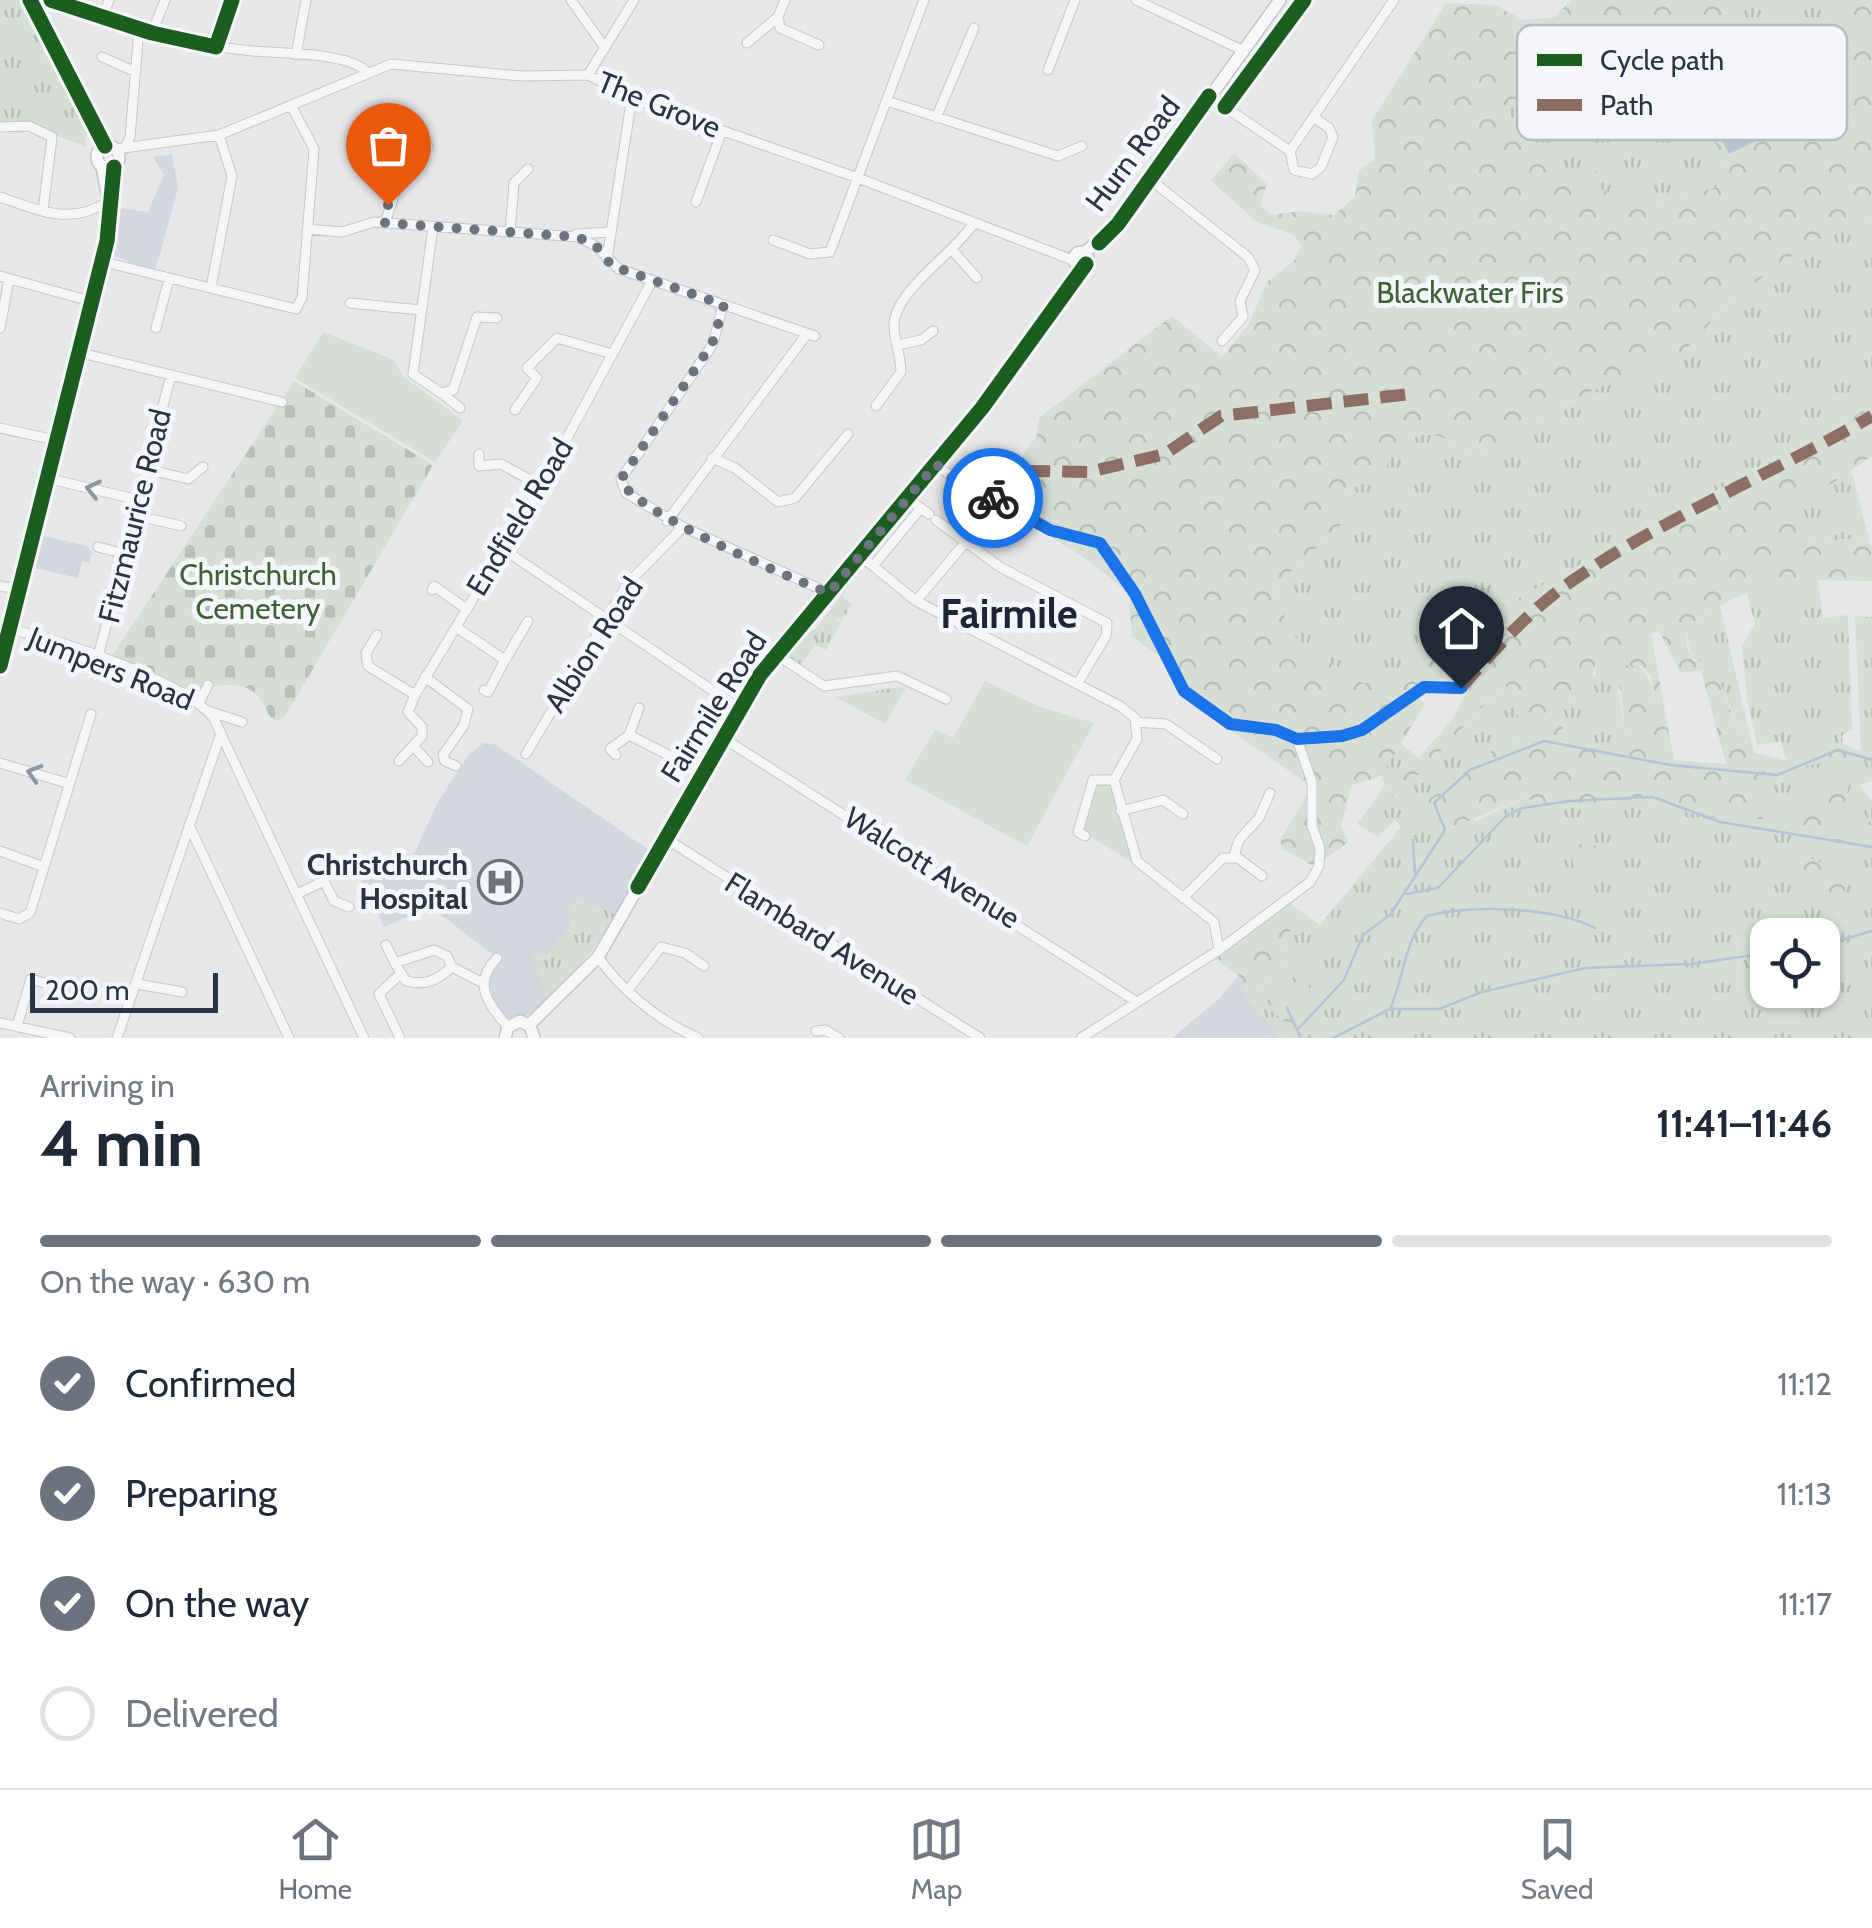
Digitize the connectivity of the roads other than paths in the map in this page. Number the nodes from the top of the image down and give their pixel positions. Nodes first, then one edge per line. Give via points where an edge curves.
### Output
1 (30, 0) edge
2 (51, 0) edge
3 (109, 0) edge
4 (165, 0) edge
5 (232, 0) edge
6 (306, 0) edge
7 (570, 0) edge
8 (634, 0) edge
9 (785, 0) edge
10 (924, 0) edge
11 (1075, 0) edge
12 (1136, 0) edge
13 (1280, 0) edge
14 (1304, 0) edge
15 (1394, 0) edge
16 (103, 17) junction
17 (778, 18) junction
18 (974, 28) dead end
19 (139, 29) junction
20 (152, 33) junction
21 (747, 43) dead end
22 (819, 45) dead end
23 (216, 47) junction
24 (605, 48) junction
25 (1244, 51) junction
26 (296, 55) junction
27 (102, 57) dead end
28 (349, 62) junction
29 (1048, 70) dead end
30 (366, 71) junction
31 (136, 72) junction
32 (588, 76) junction
33 (354, 77) junction
34 (599, 81) junction
35 (632, 96) junction
36 (1209, 96) junction
37 (887, 101) junction
38 (1225, 107) junction
39 (292, 108) junction
40 (936, 118) junction
41 (1315, 118) junction
42 (0, 127) edge
43 (722, 130) junction
44 (219, 135) junction
45 (428, 146) dead end
46 (1082, 146) dead end
47 (1290, 151) junction
48 (116, 155) junction
49 (528, 169) dead end
50 (858, 178) junction
51 (1151, 180) junction
52 (0, 197) edge
53 (696, 202) dead end
54 (42, 210) junction
55 (100, 210) junction
56 (385, 223) junction
57 (974, 223) junction
58 (432, 227) junction
59 (307, 229) junction
60 (611, 232) junction
61 (510, 233) junction
62 (564, 235) junction
63 (773, 240) dead end
64 (953, 251) junction
65 (606, 258) junction
66 (1081, 259) junction
67 (100, 262) junction
68 (5, 277) edge
69 (169, 278) junction
70 (977, 278) dead end
71 (652, 282) junction
72 (212, 288) junction
73 (90, 300) junction
74 (350, 303) dead end
75 (724, 305) junction
76 (420, 310) junction
77 (497, 318) dead end
78 (0, 328) edge
79 (156, 328) dead end
80 (932, 332) dead end
81 (1222, 340) dead end
82 (898, 344) junction
83 (77, 352) junction
84 (612, 354) junction
85 (171, 375) junction
86 (443, 394) junction
87 (282, 402) dead end
88 (876, 406) dead end
89 (460, 408) dead end
90 (515, 410) dead end
91 (0, 428) edge
92 (844, 436) dead end
93 (55, 440) junction
94 (712, 458) junction
95 (936, 464) junction
96 (480, 465) dead end
97 (203, 467) dead end
98 (147, 469) junction
99 (46, 478) junction
100 (188, 479) junction
101 (541, 486) junction
102 (185, 492) dead end
103 (908, 499) junction
104 (139, 500) junction
105 (929, 514) junction
106 (135, 515) junction
107 (667, 521) junction
108 (181, 526) dead end
109 (683, 527) junction
110 (964, 544) junction
111 (98, 547) dead end
112 (503, 549) junction
113 (125, 554) junction
114 (862, 557) junction
115 (872, 566) junction
116 (434, 585) dead end
117 (0, 586) edge
118 (20, 589) junction
119 (826, 592) junction
120 (916, 601) junction
121 (465, 608) junction
122 (607, 619) junction
123 (528, 621) dead end
124 (456, 627) junction
125 (10, 629) junction
126 (377, 634) dead end
127 (777, 655) junction
128 (98, 657) junction
129 (505, 660) junction
130 (0, 666) edge
131 (425, 677) junction
132 (1078, 684) junction
133 (208, 685) dead end
134 (1461, 688) dead end
135 (484, 690) dead end
136 (415, 696) junction
137 (946, 699) dead end
138 (199, 702) junction
139 (640, 708) dead end
140 (740, 709) junction
141 (208, 711) junction
142 (91, 714) dead end
143 (242, 722) dead end
144 (1136, 722) junction
145 (221, 733) junction
146 (629, 735) junction
147 (723, 738) junction
148 (1297, 739) junction
149 (415, 748) junction
150 (610, 750) dead end
151 (526, 754) dead end
152 (399, 760) dead end
153 (1217, 760) dead end
154 (428, 762) dead end
155 (0, 763) edge
156 (456, 766) dead end
157 (704, 773) junction
158 (1114, 780) junction
159 (67, 783) junction
160 (1270, 793) dead end
161 (1121, 811) junction
162 (1183, 814) dead end
163 (190, 825) junction
164 (1084, 836) dead end
165 (664, 838) junction
166 (0, 851) edge
167 (1234, 856) junction
168 (44, 867) junction
169 (1262, 876) dead end
170 (297, 894) junction
171 (1183, 898) junction
172 (349, 907) dead end
173 (0, 913) edge
174 (1219, 944) junction
175 (386, 945) dead end
176 (598, 957) junction
177 (496, 958) dead end
178 (395, 963) junction
179 (704, 966) dead end
180 (452, 967) junction
181 (400, 974) junction
182 (483, 983) junction
183 (48, 984) dead end
184 (137, 984) junction
185 (628, 990) junction
186 (182, 992) dead end
187 (1138, 1002) junction
188 (0, 1023) edge
189 (529, 1025) junction
190 (16, 1026) junction
191 (506, 1032) edge
192 (816, 1032) dead end
193 (64, 1038) edge
194 (117, 1038) edge
195 (289, 1038) edge
196 (364, 1038) edge
197 (400, 1038) edge
198 (534, 1038) edge
199 (698, 1038) edge
200 (839, 1038) edge
201 (980, 1038) edge
202 (1081, 1038) edge

1 - 48 main road
2 - 16 street
3 - 16 street
4 - 20 street
5 - 23 street
6 - 26 street
7 - 24 street
8 - 24 street
9 - 17 street
10 - 37 street
11 - 29 street
12 - 25 street
13 - 25 main road, Hurn Road
14 - 38 street, Hurn Road
15 - 41 street
16 - 19 street
17 - 21 street
17 - 22 street via 794,38
18 - 40 street
19 - 20 street
19 - 31 street
20 - 23 street
23 - 26 street
24 - 32 street
24 - 34 street
25 - 36 main road, Hurn Road
26 - 28 street
27 - 31 street
28 - 30 street
28 - 33 street
30 - 32 street, The Grove via 401,63
30 - 33 street, The Grove
31 - 48 street via 130,138
32 - 34 street, The Grove
33 - 39 street, The Grove
34 - 35 street, The Grove
35 - 43 street, The Grove
35 - 60 street
36 - 38 street
36 - 51 main road, Hurn Road
37 - 40 street
37 - 50 street
38 - 47 street
39 - 44 street, The Grove
39 - 59 street via 314,149
40 - 46 street via 1058,156
41 - 47 street
41 - 47 street via 1333,138 1321,167 1312,174 1294,170
42 - 54 street via 29,126 52,137
43 - 50 street, The Grove
43 - 53 street
44 - 48 street, The Grove
44 - 72 street via 232,176
45 - 56 street via 407,150
48 - 55 main road
49 - 61 street via 514,183
50 - 57 street, The Grove
50 - 63 street via 830,252 810,254
51 - 66 main road, Hurn Road
51 - 81 street via 1248,257 1255,270 1240,301 1243,317
52 - 54 street
54 - 55 street via 65,217
55 - 67 main road
56 - 58 street
56 - 59 street via 342,232
57 - 64 street
57 - 66 street, The Grove
58 - 61 street
58 - 76 street
59 - 72 street via 296,309
60 - 62 street
60 - 65 street
61 - 62 street
62 - 65 street via 588,240
64 - 70 street
64 - 82 street via 899,306 893,323
65 - 71 street
66 - 95 main road, Fairmile Road via 1073,283
67 - 69 street
67 - 73 main road
68 - 73 street
68 - 78 street
69 - 72 street
69 - 79 street
71 - 75 street
71 - 84 street, Endfield Road
73 - 83 main road
74 - 76 street
75 - 94 street via 812,335
75 - 107 street via 712,344 621,479 626,493
76 - 86 street via 413,374
77 - 86 street via 478,314 457,386
80 - 82 street
82 - 88 street via 899,378
83 - 85 street
83 - 93 main road
84 - 90 street via 557,338 528,368 537,378
84 - 101 street, Endfield Road
85 - 87 street
85 - 98 street, Fitzmaurice Road
86 - 89 street
91 - 93 street
92 - 94 street via 787,502
93 - 99 main road
94 - 107 street
95 - 103 main road, Fairmile Road
95 - 148 street via 1050,530 1100,543 1135,594 1184,691 1230,724
96 - 101 street via 502,464
97 - 100 street
98 - 100 street
98 - 104 street, Fitzmaurice Road
104 -> 99 street
99 - 118 main road
100 - 102 street
101 - 112 street, Endfield Road
103 - 105 street
103 - 114 main road, Fairmile Road
104 - 106 street, Fitzmaurice Road
105 - 110 street
105 - 115 street
106 - 108 street
106 - 113 street, Fitzmaurice Road
107 - 109 street
109 - 119 street
109 - 122 street, Albion Road via 628,583
110 - 120 street
110 - 132 street via 1107,624
111 - 113 street
112 - 121 street, Endfield Road
112 - 122 street
113 - 128 street, Fitzmaurice Road
114 - 115 street
114 - 119 main road, Fairmile Road
115 - 120 street
116 - 121 street
117 - 118 street
118 - 125 main road
119 - 127 main road, Fairmile Road
120 - 132 street
121 - 124 street, Endfield Road
122 - 140 street
122 - 151 street, Albion Road
123 - 129 street
124 - 129 street
124 - 131 street, Endfield Road
125 - 128 street, Jumpers Road
125 - 130 main road
126 - 136 street via 366,653 368,666
127 - 137 street via 824,686 896,676
127 - 140 main road, Fairmile Road
128 - 138 street, Jumpers Road
129 - 135 street
131 - 136 street, Endfield Road
131 - 156 street via 472,707 443,755
132 - 144 street
133 - 138 street
134 - 148 street via 1424,687 1362,730
136 - 149 street via 408,712 423,731
138 - 141 street, Jumpers Road
139 - 146 street
140 - 147 main road, Fairmile Road
141 - 143 street
141 - 145 street, Jumpers Road
142 - 159 street
144 - 153 street via 1166,724
144 - 158 street via 1137,739
145 - 163 street
145 - 170 street, Jumpers Road
146 - 150 street
146 - 157 street
147 - 157 main road, Fairmile Road
147 - 187 street, Walcott Avenue
148 - 174 street via 1312,782 1320,866 1310,882
149 - 152 street
149 - 154 street
159 -> 155 street
157 - 165 main road, Fairmile Road
158 - 161 street
158 - 164 street via 1088,777 1078,832
159 - 168 street
160 - 167 street
161 - 162 street via 1163,800
161 - 171 street via 1137,861
163 - 184 street
163 - 195 street
165 - 176 main road, Fairmile Road
165 - 201 street, Flambard Avenue
166 - 168 street
167 - 169 street
167 - 171 street via 1219,860
168 - 173 street via 30,913 20,920
170 - 172 street via 324,881 334,900
170 - 196 street, Jumpers Road
171 - 174 street via 1214,922
174 - 187 street
175 - 178 street
176 - 185 street
176 - 189 main road, Fairmile Road
177 - 182 street
178 - 180 street via 434,950
178 - 181 street
179 - 185 street via 661,946
180 - 181 street via 422,984
180 - 182 street
181 - 197 street via 379,994
182 - 191 street
183 - 190 street via 31,979
184 - 186 street
184 - 194 street
185 - 199 street via 660,1019
187 - 202 street
188 - 190 street
189 - 191 main road via 518,1021
189 - 198 main road
190 - 193 street
192 - 200 street

